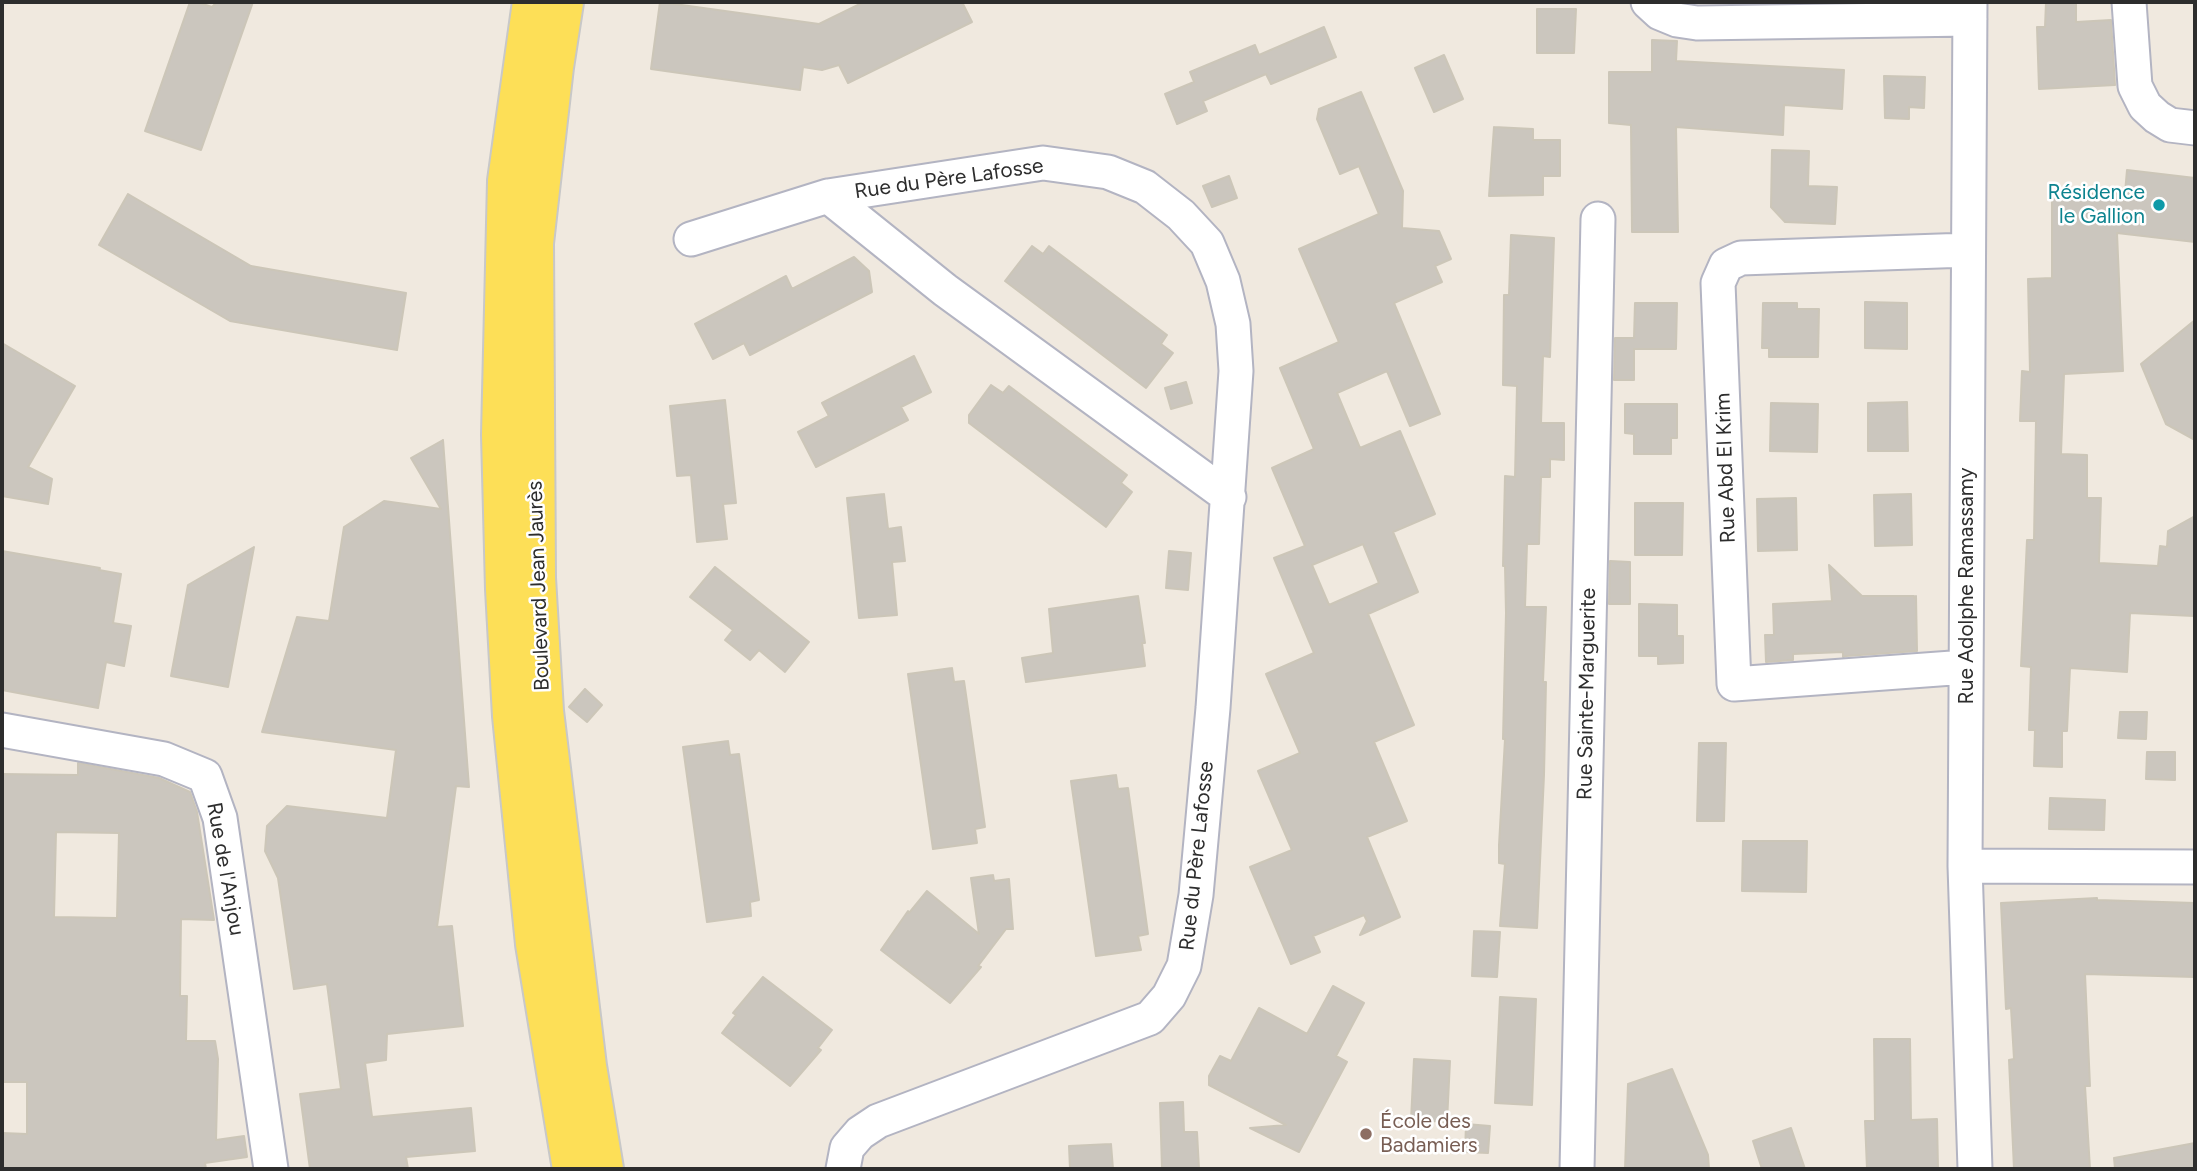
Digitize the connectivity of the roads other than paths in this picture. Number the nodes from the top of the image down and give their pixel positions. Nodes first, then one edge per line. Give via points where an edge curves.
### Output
1 (532, 2) edge
2 (564, 2) edge
3 (1648, 2) edge
4 (2129, 2) edge
5 (1970, 10) edge
6 (2195, 128) edge
7 (828, 196) junction
8 (1598, 219) dead end
9 (691, 239) dead end
10 (1968, 250) junction
11 (1229, 498) junction
12 (1966, 667) junction
13 (2, 730) edge
14 (1965, 866) junction
15 (2195, 867) edge
16 (271, 1169) edge
17 (572, 1169) edge
18 (604, 1169) edge
19 (843, 1169) edge
20 (1577, 1169) edge
21 (1975, 1169) edge

1 - 17 main road, Boulevard Jean Jaurès via 507,181 501,435 505,589 512,716 535,944
2 - 18 main road, Boulevard Jean Jaurès via 534,243 536,578 547,739
3 - 5 street via 1660,13 1697,23
4 - 6 street via 2135,86 2145,106 2170,125
5 - 10 street, Rue Adolphe Ramassamy
7 - 9 street, Rue du Père Lafosse
7 - 11 street, Rue du Père Lafosse via 945,289
7 - 11 street, Rue du Père Lafosse via 1043,163 1108,172 1145,187 1207,243 1223,281 1233,324 1236,370
8 - 20 street, Rue Sainte-Marguerite
10 - 12 street, Rue Adolphe Ramassamy
10 - 12 street, Rue Abd El Krim via 1741,258 1726,265 1718,283 1734,684
11 - 19 street, Rue du Père Lafosse via 1196,895 1184,966 1168,996 1150,1018 878,1121 846,1148
12 - 14 street, Rue Adolphe Ramassamy
13 - 16 street, Rue de l'Anjou via 164,759 205,776 220,818
14 - 15 street
14 - 21 street, Rue Adolphe Ramassamy

